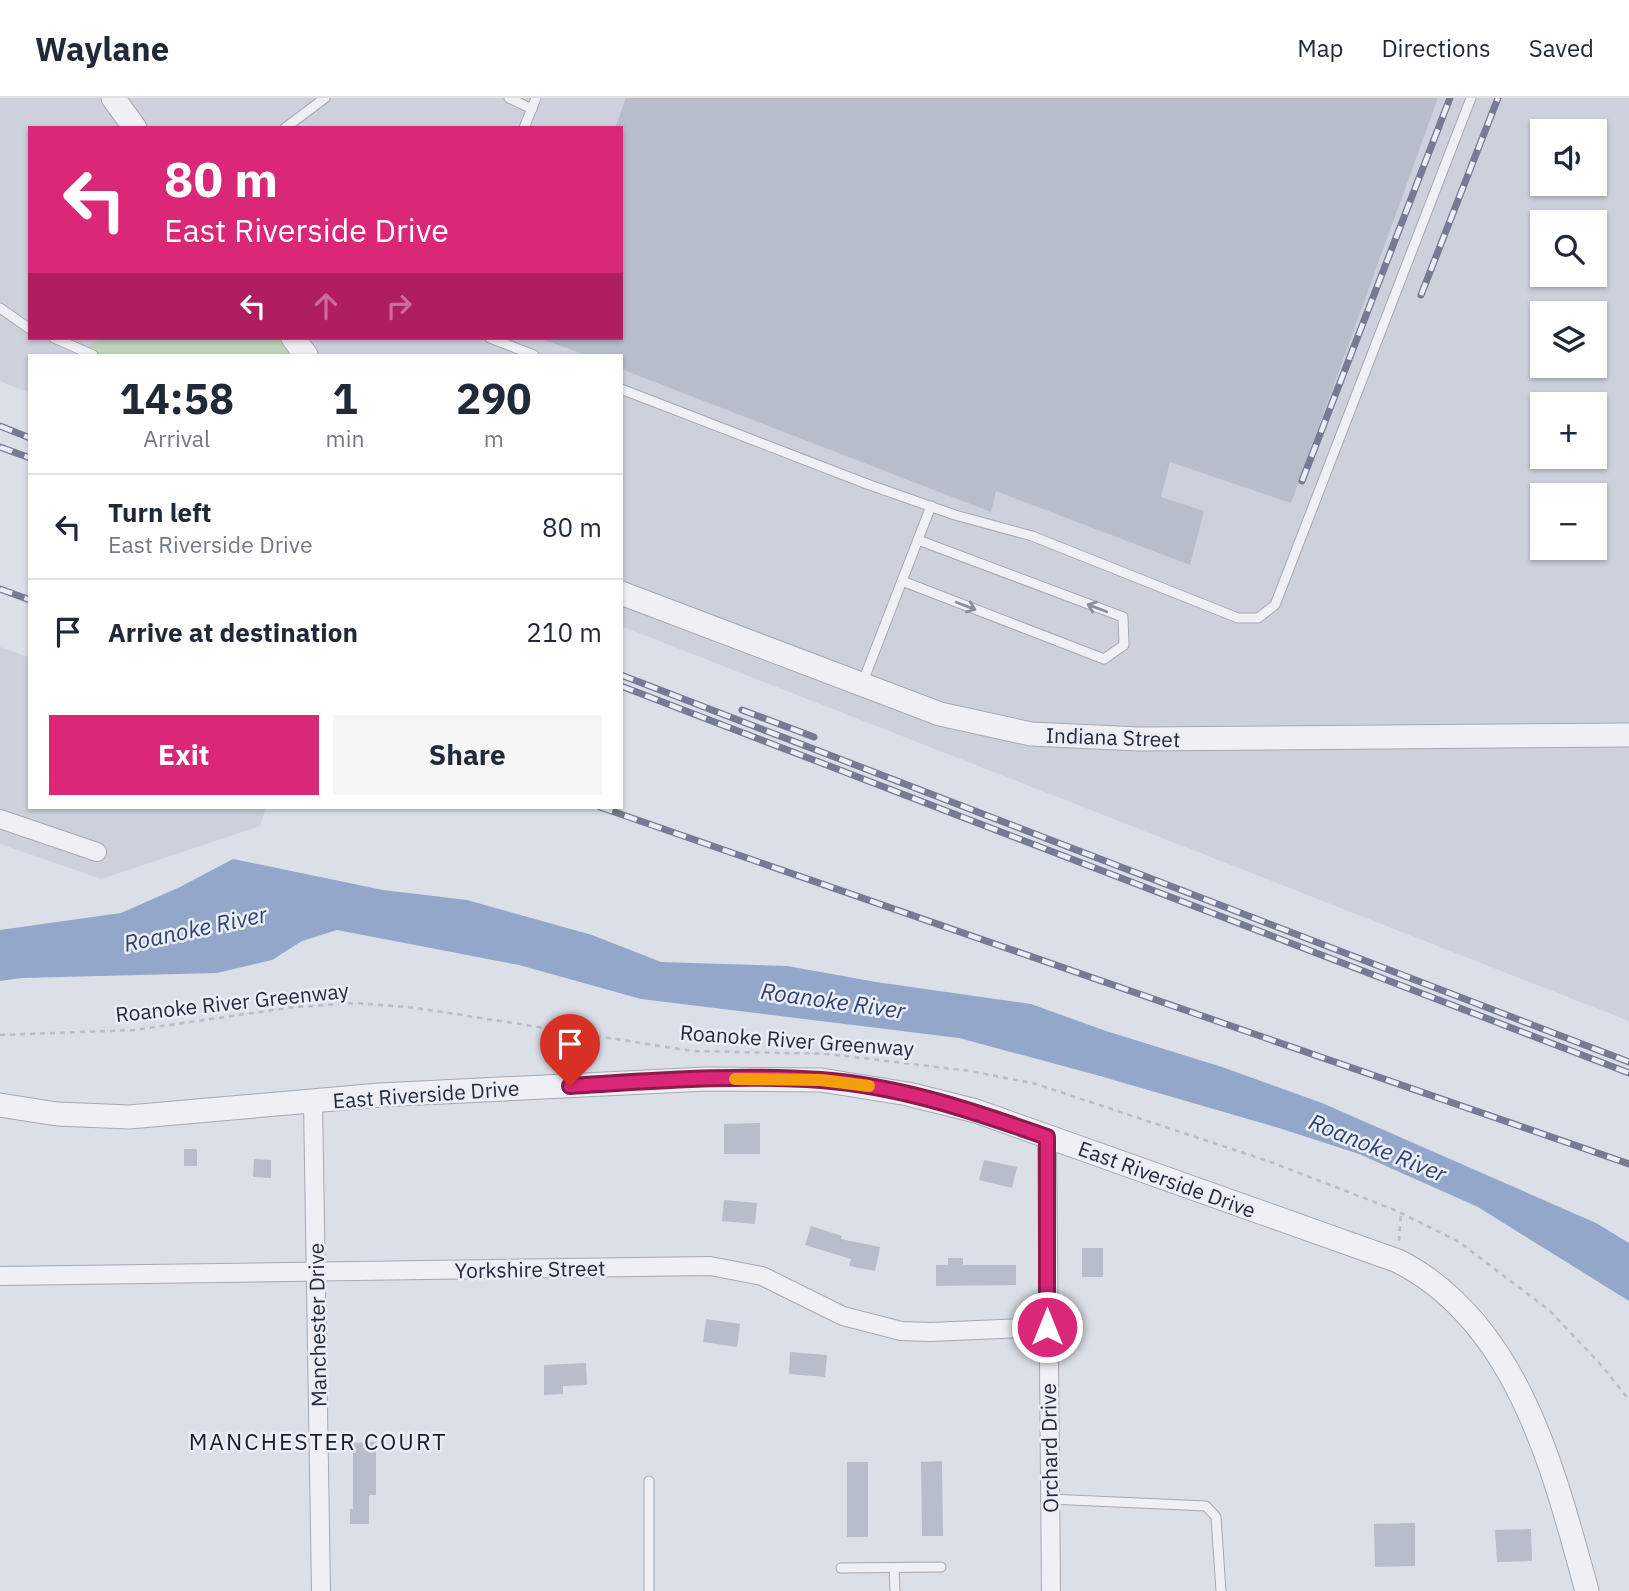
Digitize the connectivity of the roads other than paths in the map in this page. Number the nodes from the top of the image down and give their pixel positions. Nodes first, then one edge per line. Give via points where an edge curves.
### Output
1 (113, 98) edge
2 (325, 98) edge
3 (509, 98) edge
4 (536, 98) edge
5 (1471, 98) edge
6 (532, 109) junction
7 (134, 126) edge
8 (288, 126) edge
9 (525, 126) edge
10 (0, 308) edge
11 (28, 327) edge
12 (59, 340) edge
13 (295, 340) edge
14 (495, 340) edge
15 (91, 354) edge
16 (305, 354) edge
17 (531, 354) edge
18 (623, 390) edge
19 (931, 506) junction
20 (918, 540) junction
21 (902, 581) junction
22 (623, 594) edge
23 (862, 686) junction
24 (1629, 735) edge
25 (0, 819) edge
26 (97, 852) dead end
27 (313, 1102) junction
28 (0, 1105) edge
29 (1047, 1137) junction
30 (316, 1270) junction
31 (0, 1276) edge
32 (1047, 1327) junction
33 (649, 1481) dead end
34 (1049, 1499) junction
35 (941, 1567) dead end
36 (841, 1568) dead end
37 (894, 1568) junction
38 (321, 1591) edge
39 (649, 1591) edge
40 (895, 1591) edge
41 (1051, 1591) edge
42 (1221, 1591) edge
43 (1587, 1591) edge

1 - 7 street
2 - 8 lane
3 - 6 lane
4 - 6 lane
5 - 19 lane via 1275,605 1268,613 1238,618 1032,536
6 - 9 lane
10 - 11 lane
12 - 15 lane
13 - 16 street
14 - 17 lane
18 - 19 lane
19 - 20 lane
20 - 21 lane
21 -> 20 lane via 1104,659 1124,645 1123,618
21 - 23 lane
22 - 23 street, Indiana Street
23 - 24 street, Indiana Street via 985,726 1077,738
25 - 26 street
27 - 28 street, East Riverside Drive via 128,1117 57,1114
27 - 29 street, East Riverside Drive via 380,1094 706,1079 821,1080 976,1111
27 - 30 street, Manchester Drive
29 - 32 street, Orchard Drive
29 - 43 street, East Riverside Drive via 1398,1261 1439,1285 1476,1324 1506,1370 1548,1457
30 - 31 street, Yorkshire Street
30 - 32 street, Yorkshire Street via 710,1266 762,1276 843,1316 901,1331
30 - 38 street, Manchester Drive
32 - 34 street, Orchard Drive
33 - 39 lane
34 - 41 street, Orchard Drive
34 - 42 lane via 1206,1506 1216,1517
35 - 37 lane
36 - 37 lane
37 - 40 lane

